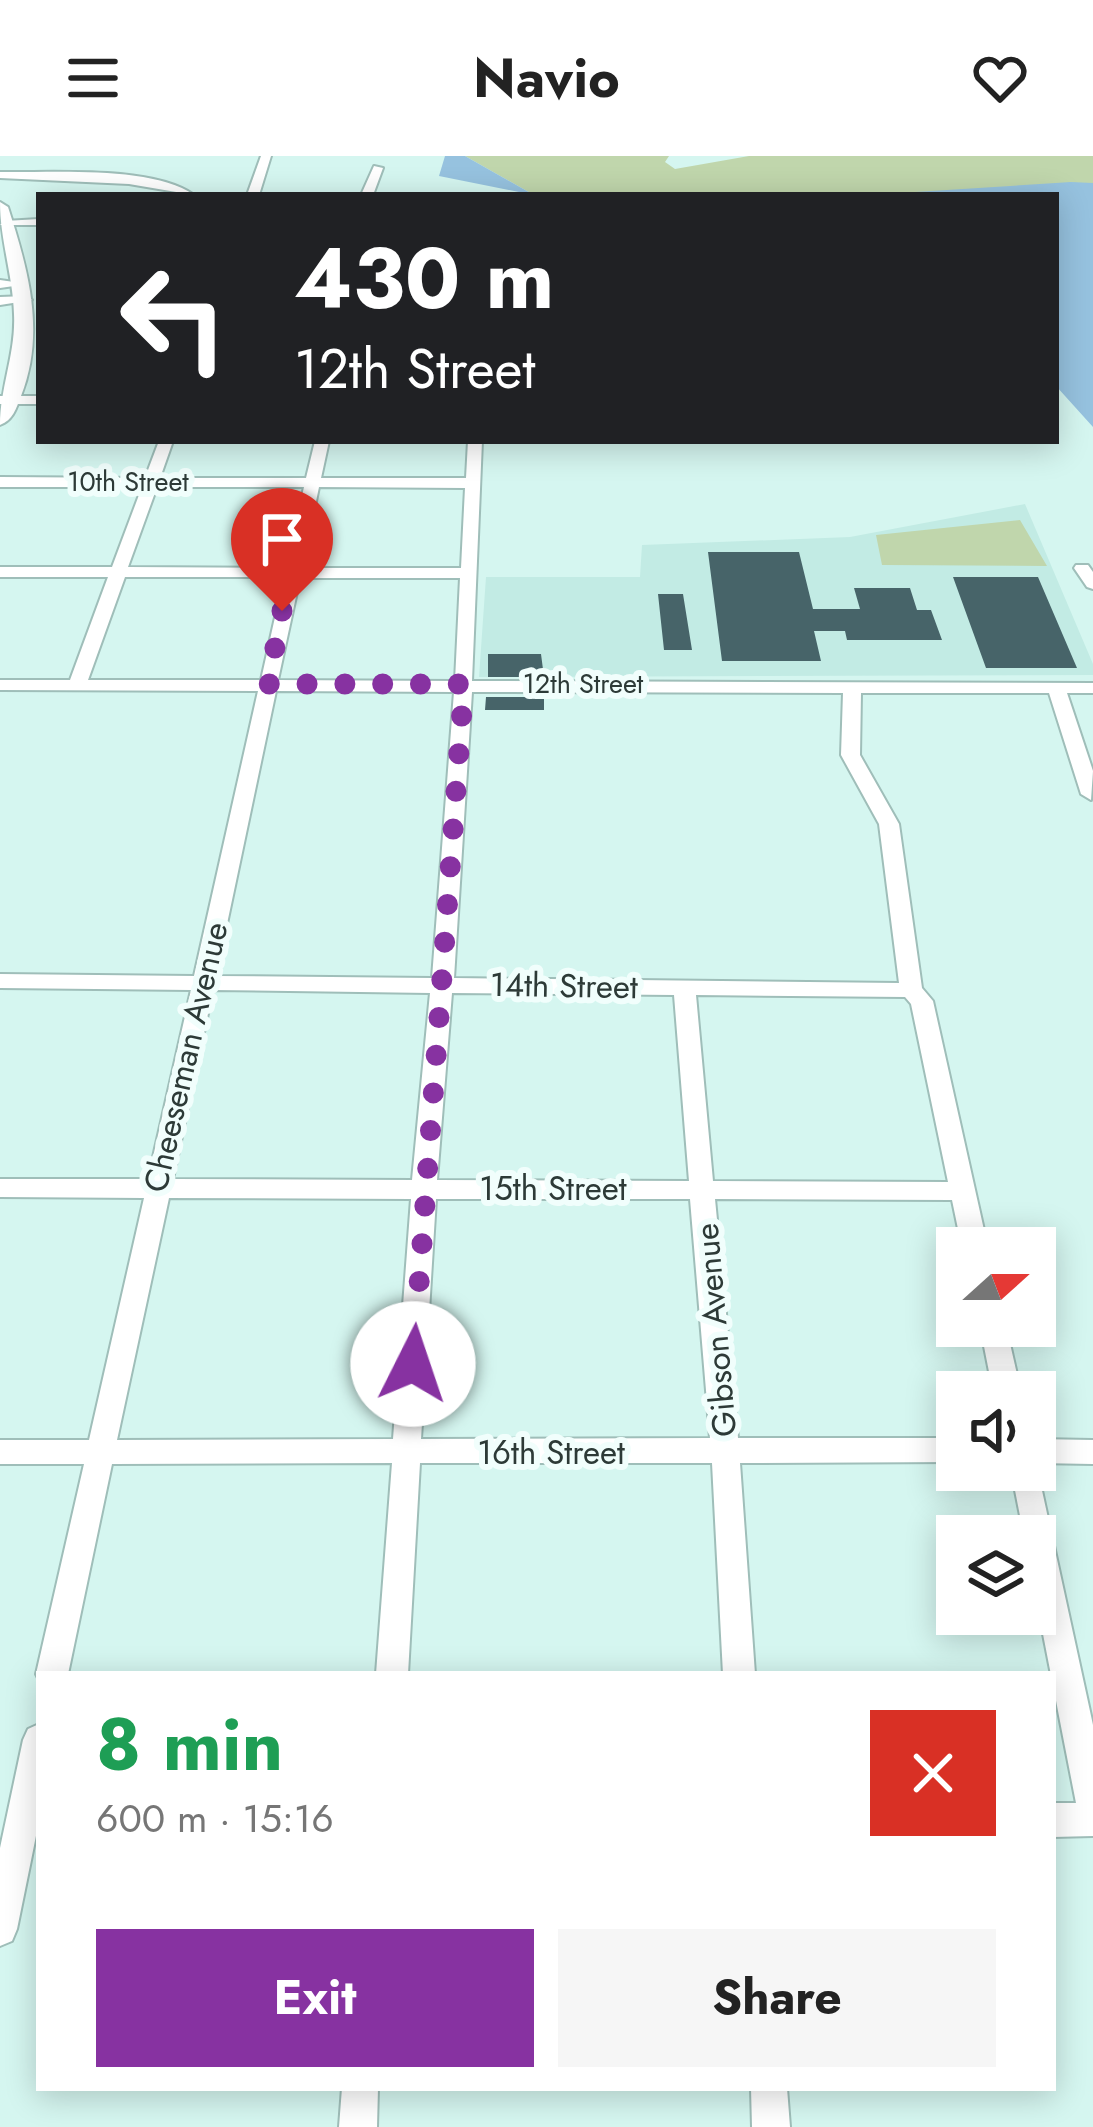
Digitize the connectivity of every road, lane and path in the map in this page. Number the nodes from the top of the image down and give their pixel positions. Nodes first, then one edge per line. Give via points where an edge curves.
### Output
1 (266, 156) edge
2 (113, 164) dead end
3 (378, 168) dead end
4 (0, 175) edge
5 (80, 178) junction
6 (185, 192) edge
7 (254, 192) edge
8 (368, 192) edge
9 (36, 222) edge
10 (3, 223) edge
11 (7, 253) edge
12 (0, 284) edge
13 (24, 292) junction
14 (0, 301) edge
15 (5, 400) edge
16 (36, 400) edge
17 (0, 419) edge
18 (165, 444) edge
19 (321, 444) edge
20 (475, 444) edge
21 (0, 482) edge
22 (150, 482) junction
23 (312, 482) junction
24 (472, 483) junction
25 (1082, 568) dead end
26 (0, 572) edge
27 (117, 573) junction
28 (469, 573) junction
29 (290, 574) junction
30 (1093, 584) edge
31 (268, 684) junction
32 (464, 684) junction
33 (0, 685) edge
34 (77, 685) junction
35 (852, 686) junction
36 (1056, 688) junction
37 (1093, 688) edge
38 (1091, 794) edge
39 (0, 981) edge
40 (201, 983) junction
41 (443, 983) junction
42 (684, 987) junction
43 (911, 990) junction
44 (0, 1188) edge
45 (155, 1188) junction
46 (424, 1188) junction
47 (703, 1188) junction
48 (962, 1191) junction
49 (970, 1227) edge
50 (936, 1450) edge
51 (725, 1451) junction
52 (1056, 1451) edge
53 (0, 1452) edge
54 (98, 1452) junction
55 (407, 1452) junction
56 (1093, 1452) edge
57 (1028, 1491) edge
58 (53, 1671) edge
59 (392, 1671) edge
60 (739, 1671) edge
61 (36, 1753) edge
62 (1093, 1803) edge
63 (21, 1817) edge
64 (1056, 1820) edge
65 (1093, 1820) edge
66 (0, 1929) edge
67 (360, 2091) edge
68 (769, 2091) edge
69 (358, 2127) edge
70 (772, 2127) edge

1 - 7 street
2 - 5 street
3 - 8 street
4 - 5 street
5 - 6 street
9 - 10 street
10 - 11 highway
11 - 13 highway
12 - 13 street
13 - 14 street
13 - 15 highway via 22,356
15 - 16 street
15 - 17 highway
18 - 22 street
19 - 23 street, Cheeseman Avenue
20 - 24 street
21 - 22 street, 10th Street
22 - 23 street, 10th Street
22 - 27 street
23 - 24 street, 10th Street
23 - 29 street, Cheeseman Avenue
24 - 28 street
25 - 30 street
26 - 27 street
27 - 29 street
27 - 34 street
28 - 29 street
28 - 32 street
29 - 31 street, Cheeseman Avenue
31 - 32 street, 12th Street
31 - 34 street, 12th Street
31 - 40 street, Cheeseman Avenue
32 - 35 street, 12th Street
32 - 41 street
33 - 34 street, 12th Street
35 - 36 street, 12th Street
35 - 43 street via 847,738 889,824
36 - 37 street, 12th Street
36 - 38 street
39 - 40 street, 14th Street
40 - 41 street, 14th Street
40 - 45 street, Cheeseman Avenue
41 - 42 street, 14th Street
41 - 46 street
42 - 43 street, 14th Street
42 - 47 street, Gibson Avenue
43 - 48 street via 922,1001
44 - 45 street, 15th Street
45 - 46 street, 15th Street
45 - 54 street, Cheeseman Avenue
46 - 47 street, 15th Street
46 - 55 street
47 - 48 street, 15th Street
47 - 51 street, Gibson Avenue
48 - 49 street
50 - 51 street, 16th Street
51 - 55 street, 16th Street
51 - 60 street, Gibson Avenue
52 - 56 street
53 - 54 street, 16th Street
54 - 55 street, 16th Street
54 - 58 street, Cheeseman Avenue
55 - 59 street
57 - 62 street
61 - 63 street
63 - 66 street
64 - 65 street
67 - 69 street
68 - 70 street

